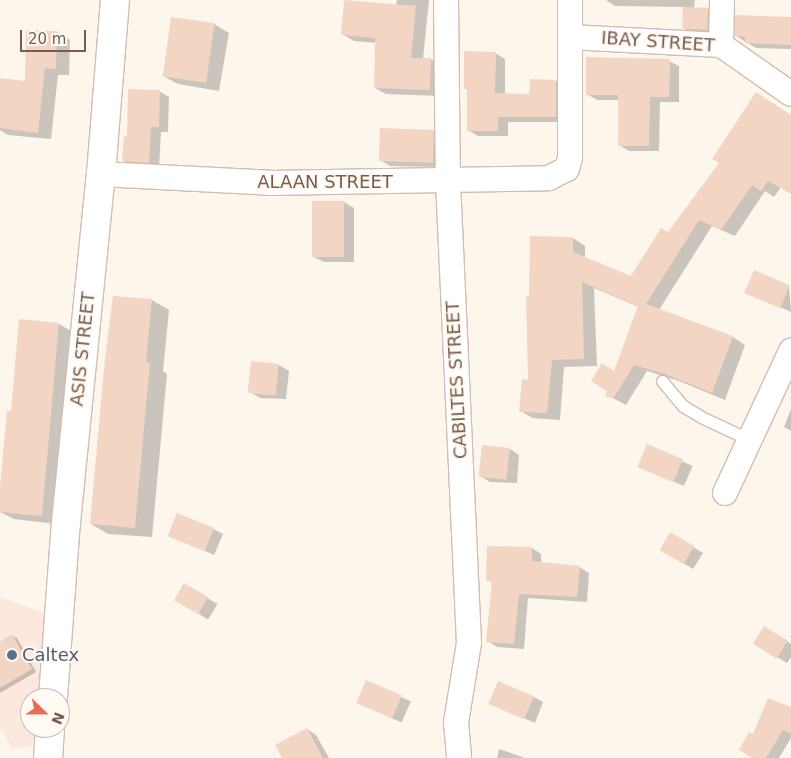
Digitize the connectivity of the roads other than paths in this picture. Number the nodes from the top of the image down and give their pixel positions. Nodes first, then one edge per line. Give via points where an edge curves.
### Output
1 (115, 0) edge
2 (446, 0) edge
3 (570, 0) edge
4 (722, 0) edge
5 (570, 37) junction
6 (721, 45) junction
7 (791, 94) edge
8 (101, 174) junction
9 (448, 181) junction
10 (791, 351) edge
11 (662, 380) dead end
12 (748, 439) junction
13 (725, 493) dead end
14 (54, 688) edge
15 (49, 738) edge
16 (48, 758) edge
17 (459, 758) edge

1 - 8 main road, ASIS STREET
2 - 9 street, CABILTES STREET
3 - 5 street
4 - 6 street
5 - 6 street, IBAY STREET
5 - 9 street, ALAAN STREET via 570,158 567,168 549,178
6 - 7 street, IBAY STREET
8 - 9 street, ALAAN STREET via 270,183
8 - 14 main road, ASIS STREET via 66,523
9 - 17 street, CABILTES STREET via 469,643 456,722
10 - 12 street
11 - 12 lane via 683,406
12 - 13 street
15 - 16 main road

